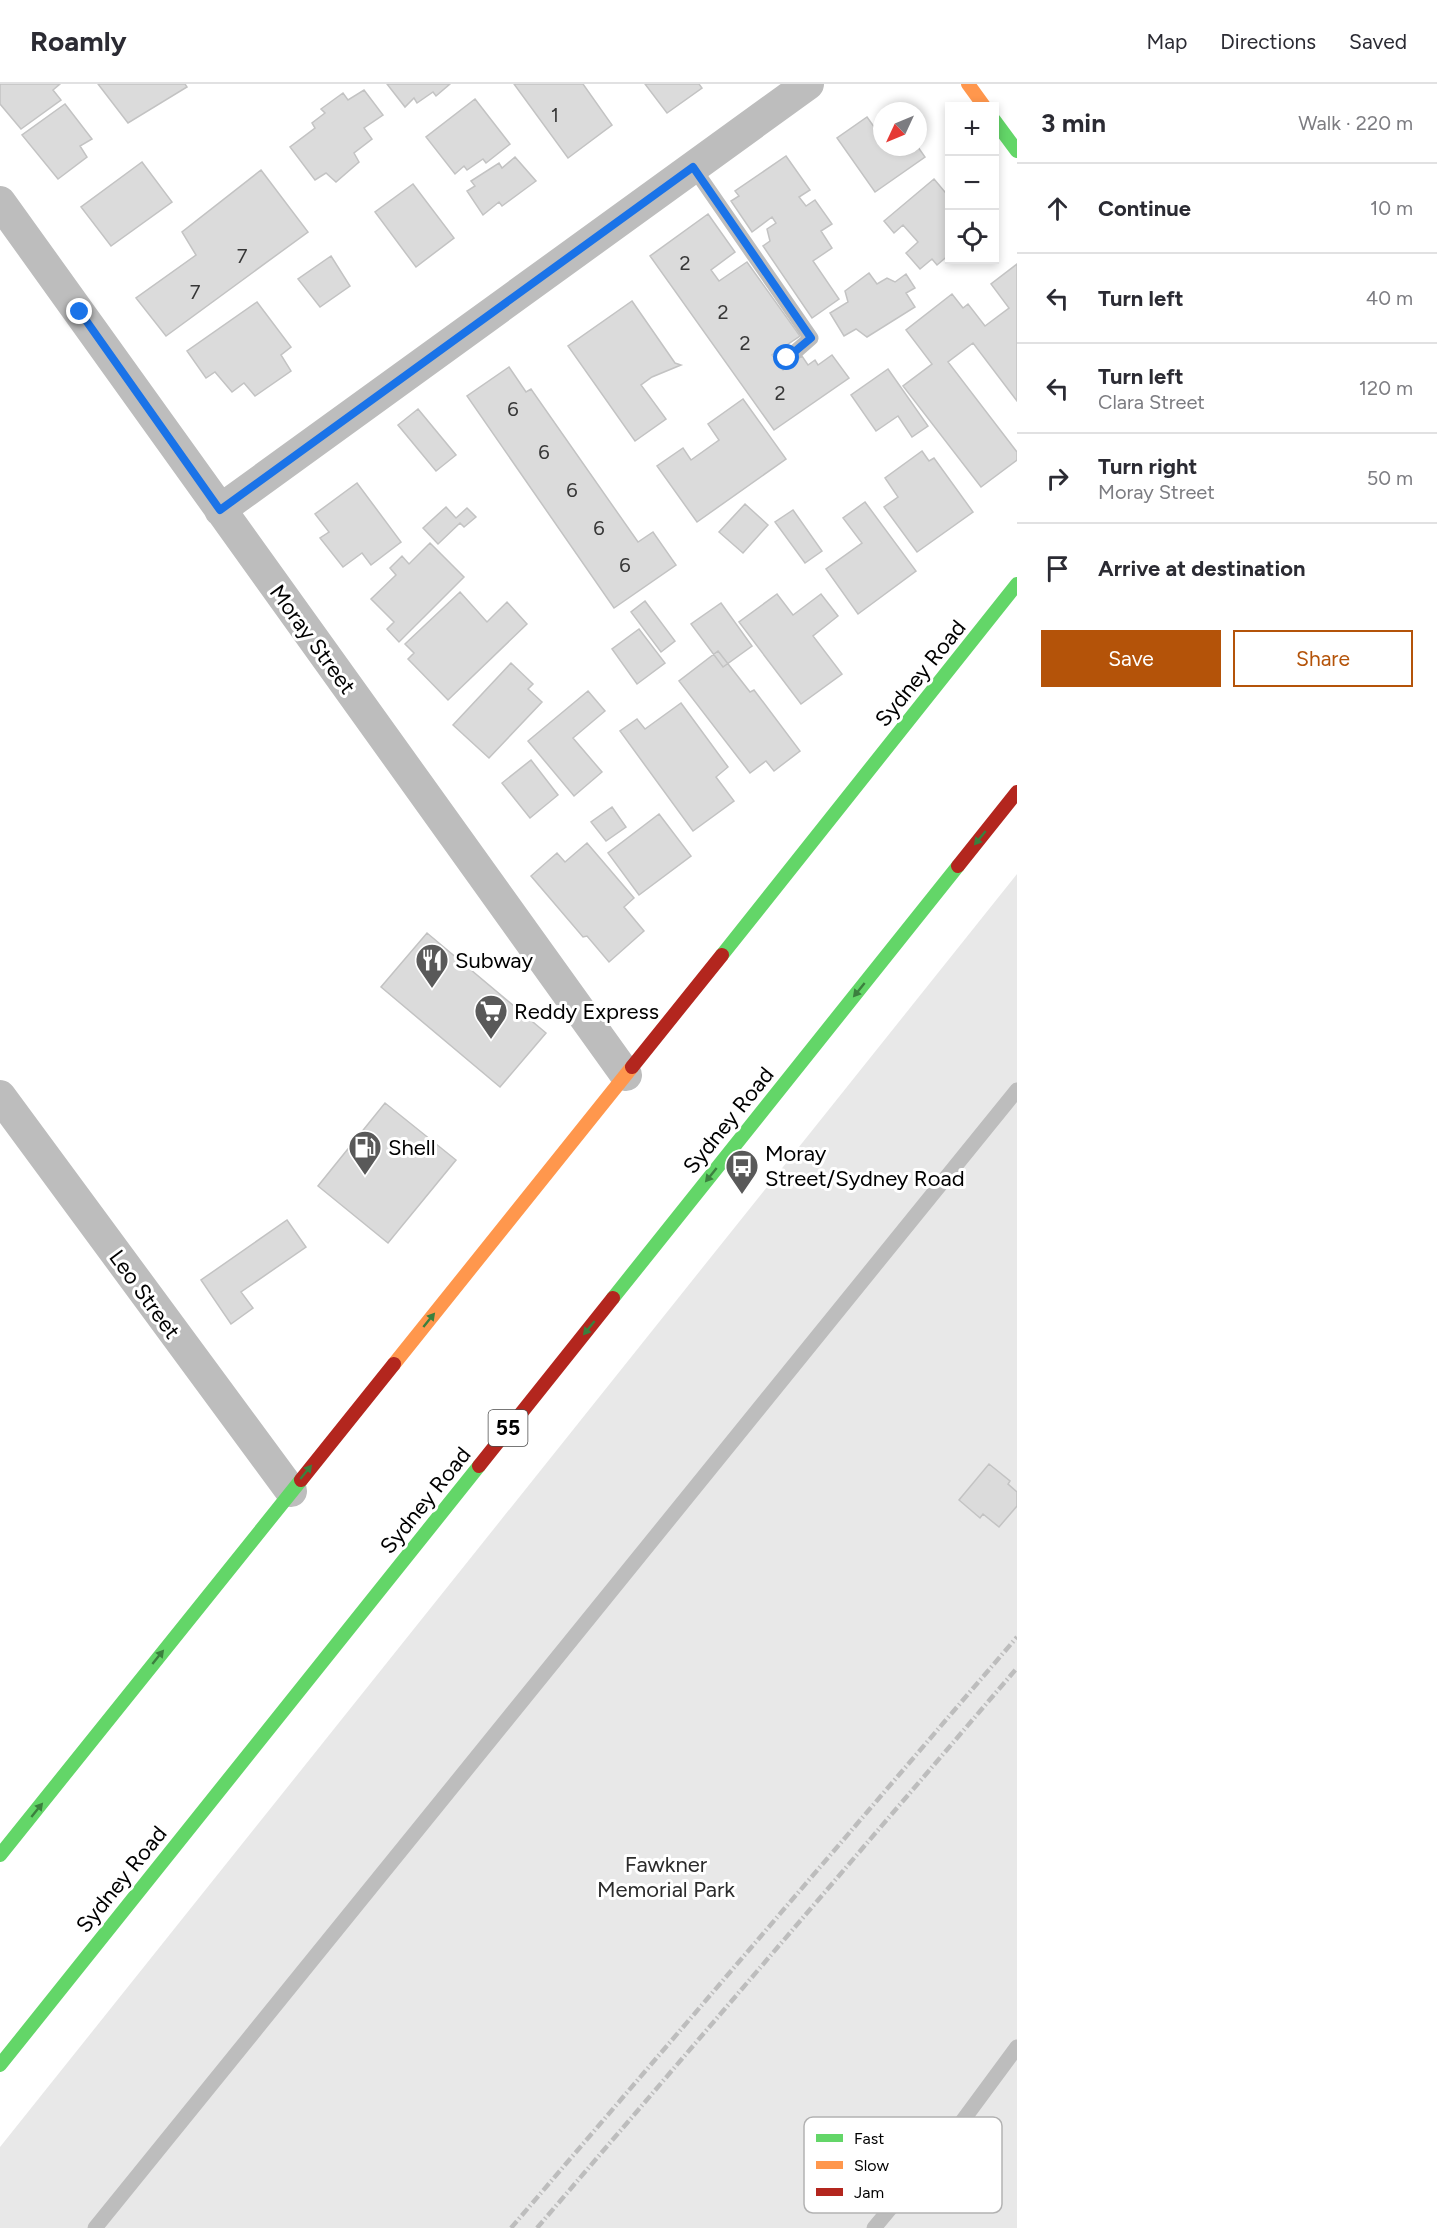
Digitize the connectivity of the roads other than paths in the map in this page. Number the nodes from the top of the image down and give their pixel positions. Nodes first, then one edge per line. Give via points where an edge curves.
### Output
1 (808, 84) edge
2 (968, 84) edge
3 (981, 102) edge
4 (999, 127) edge
5 (1017, 151) edge
6 (693, 167) junction
7 (0, 202) edge
8 (787, 358) dead end
9 (220, 510) junction
10 (1017, 584) edge
11 (1017, 792) edge
12 (626, 1075) junction
13 (1017, 1090) edge
14 (0, 1096) edge
15 (291, 1491) junction
16 (0, 1855) edge
17 (1017, 2047) edge
18 (0, 2065) edge
19 (965, 2117) edge
20 (886, 2213) edge
21 (95, 2228) edge
22 (874, 2228) edge

1 - 6 street
2 - 3 main road
4 - 5 main road
6 - 8 lane via 811,338
6 - 9 street
7 - 9 street, Moray Street
9 - 12 street, Moray Street
10 - 12 main road, Sydney Road
11 -> 18 main road, Sydney Road / 55
15 -> 12 main road, Sydney Road
13 - 21 lane
14 - 15 street, Leo Street
16 -> 15 main road, Sydney Road
17 - 19 lane
20 - 22 lane

